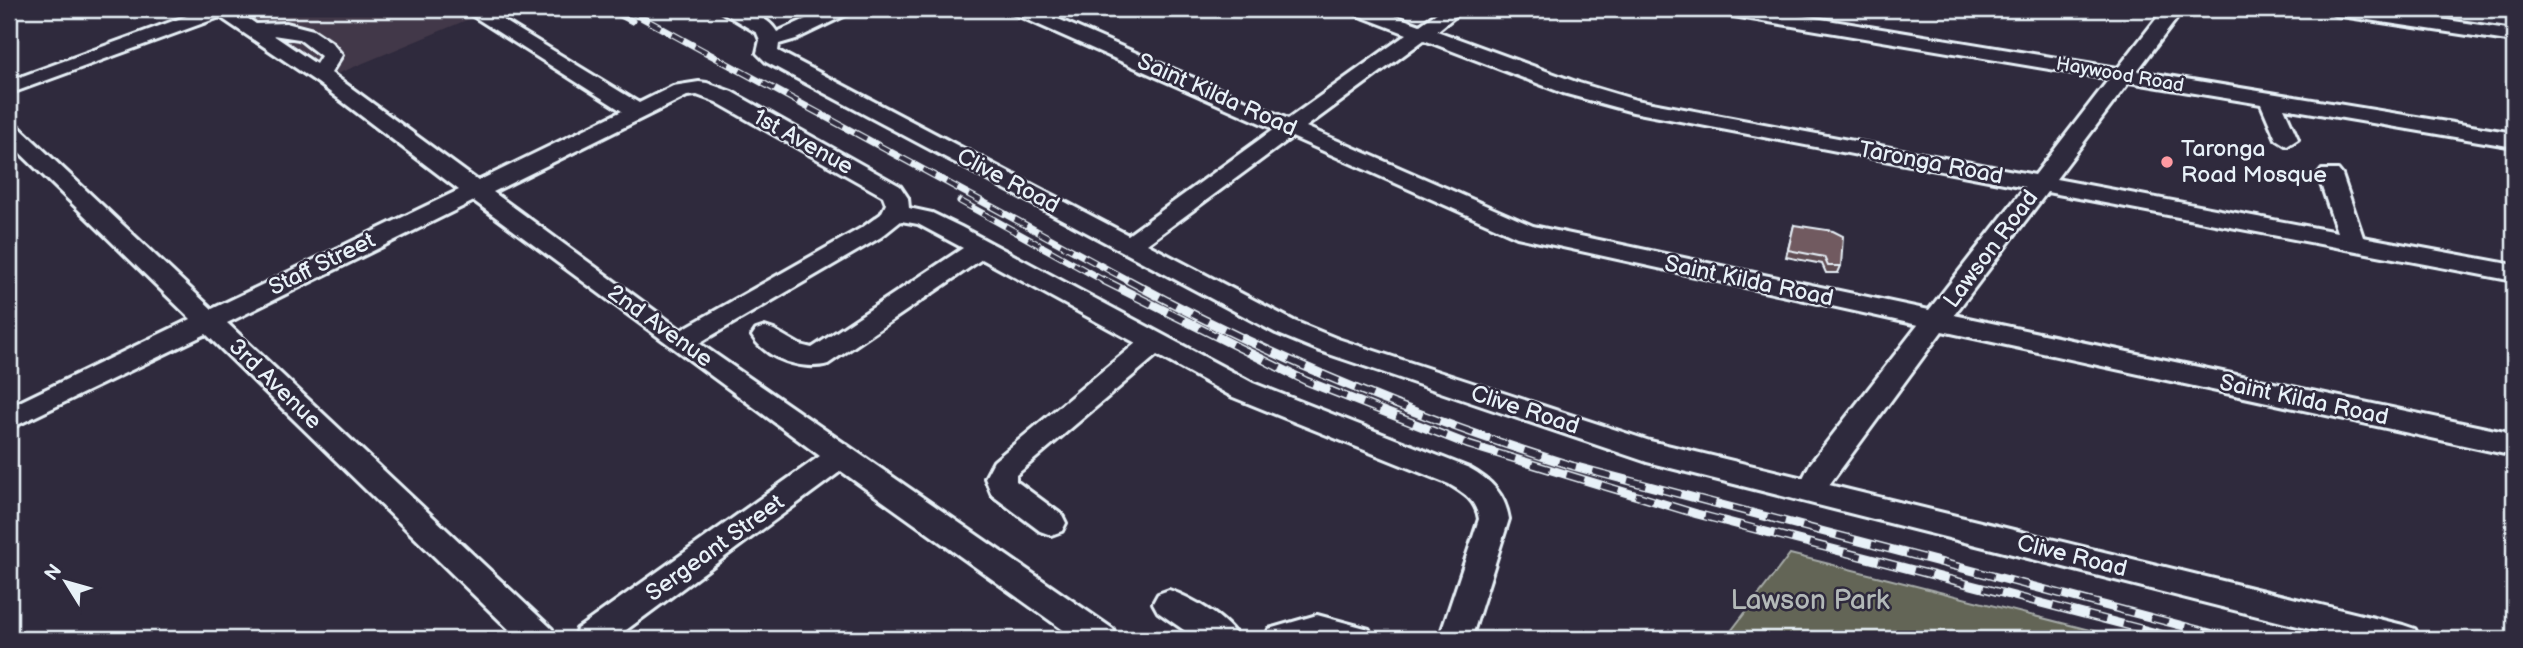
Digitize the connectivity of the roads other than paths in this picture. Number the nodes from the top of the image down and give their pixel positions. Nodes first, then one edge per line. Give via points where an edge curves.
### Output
1 (222, 9) edge
2 (472, 9) edge
3 (727, 9) edge
4 (843, 9) edge
5 (1019, 9) edge
6 (1359, 9) edge
7 (1454, 9) edge
8 (1727, 9) edge
9 (2174, 9) edge
10 (2335, 9) edge
11 (1422, 32) junction
12 (2514, 36) edge
13 (770, 40) junction
14 (2123, 76) junction
15 (9, 88) edge
16 (2270, 100) junction
17 (635, 110) junction
18 (1291, 128) junction
19 (9, 130) edge
20 (2287, 139) dead end
21 (2514, 141) edge
22 (2330, 175) dead end
23 (2040, 184) junction
24 (476, 189) junction
25 (895, 213) junction
26 (2353, 243) junction
27 (1130, 245) junction
28 (981, 248) junction
29 (2514, 273) edge
30 (209, 320) junction
31 (1936, 320) junction
32 (765, 336) dead end
33 (680, 342) junction
34 (1154, 343) junction
35 (9, 419) edge
36 (2514, 445) edge
37 (841, 456) junction
38 (1812, 491) junction
39 (1051, 523) dead end
40 (1169, 603) dead end
41 (540, 639) edge
42 (589, 639) edge
43 (1101, 639) edge
44 (1222, 639) edge
45 (1281, 639) edge
46 (1357, 639) edge
47 (1455, 639) edge
48 (2403, 639) edge

1 - 15 street
1 - 24 street, 2nd Avenue
2 - 17 street
3 - 13 street, Clive Road via 764,28
4 - 13 street
5 - 18 street, Saint Kilda Road
6 - 11 street, Taronga Road
7 - 11 street
8 - 14 street, Haywood Road
9 - 14 street, Lawson Road
10 - 12 street
11 - 18 street
11 - 23 street, Taronga Road via 1617,103
13 - 27 street, Clive Road via 767,53 773,58
14 - 16 street, Haywood Road
14 - 23 street, Lawson Road
16 - 20 street
16 - 21 street, Haywood Road
17 - 24 street, Staff Street
17 - 25 street, 1st Avenue via 681,91 699,88 712,92 892,191 898,199
18 - 27 street
18 - 31 street, Saint Kilda Road via 1526,232
19 - 30 street, 3rd Avenue
22 - 26 street
23 - 26 street, Taronga Road
23 - 31 street, Lawson Road
24 - 30 street, Staff Street
24 - 33 street, 2nd Avenue
25 - 28 street via 924,218
25 - 33 street via 872,232
26 - 29 street, Taronga Road
27 - 38 street, Clive Road via 1285,327 1329,345 1647,451
28 - 32 street via 818,357 793,354
28 - 34 street
30 - 35 street, Staff Street
30 - 41 street, 3rd Avenue
31 - 36 street, Saint Kilda Road
31 - 38 street, Lawson Road via 1820,472
33 - 37 street, 2nd Avenue
34 - 39 street via 1004,469 1002,487
34 - 47 street via 1269,401 1480,488 1492,503 1494,519
37 - 42 street, Sergeant Street
37 - 43 street, 2nd Avenue
38 - 48 street, Clive Road
40 - 44 lane
45 - 46 street via 1317,629

